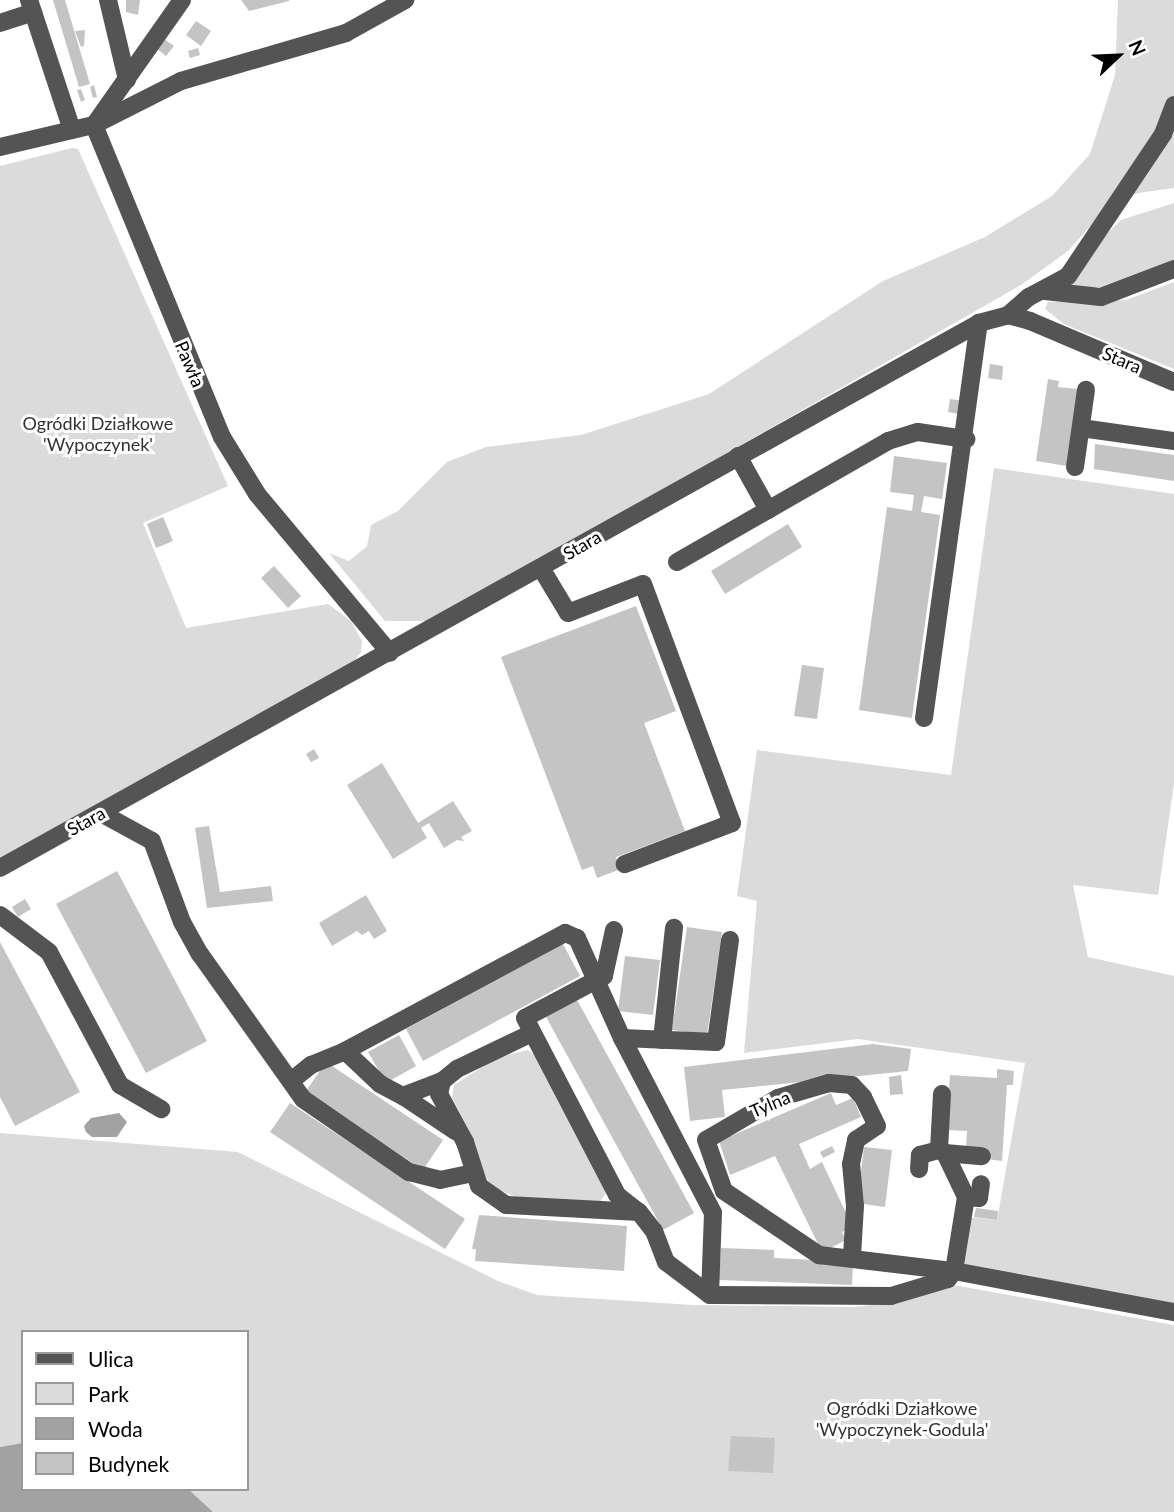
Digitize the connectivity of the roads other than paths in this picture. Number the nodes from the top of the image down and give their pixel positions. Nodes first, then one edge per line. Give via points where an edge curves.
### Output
1 (108, 0) edge
2 (182, 0) edge
3 (405, 0) edge
4 (31, 6) edge
5 (0, 23) edge
6 (127, 80) junction
7 (1174, 105) edge
8 (94, 125) junction
9 (72, 130) junction
10 (0, 147) edge
11 (1174, 269) edge
12 (1045, 290) junction
13 (1008, 315) junction
14 (979, 323) junction
15 (1174, 382) edge
16 (1086, 390) dead end
17 (1081, 428) junction
18 (966, 439) junction
19 (1174, 441) edge
20 (738, 456) junction
21 (1076, 467) dead end
22 (768, 510) junction
23 (677, 562) dead end
24 (541, 568) junction
25 (390, 653) junction
26 (924, 718) dead end
27 (101, 813) junction
28 (625, 864) dead end
29 (0, 868) edge
30 (0, 915) edge
31 (674, 928) dead end
32 (614, 930) dead end
33 (730, 940) dead end
34 (597, 981) junction
35 (532, 1033) junction
36 (622, 1038) junction
37 (662, 1040) junction
38 (345, 1052) junction
39 (291, 1081) junction
40 (442, 1081) junction
41 (942, 1094) dead end
42 (402, 1096) junction
43 (161, 1109) dead end
44 (461, 1136) junction
45 (942, 1151) junction
46 (982, 1156) dead end
47 (919, 1169) dead end
48 (474, 1173) junction
49 (981, 1184) dead end
50 (966, 1197) junction
51 (639, 1212) junction
52 (852, 1256) junction
53 (954, 1271) junction
54 (710, 1295) junction
55 (1174, 1311) edge

1 - 6 street
2 - 6 street
3 - 8 street via 346,33 181,81
4 - 5 street
4 - 9 street
6 - 8 street
7 - 12 street via 1163,134 1121,202 1068,276
8 - 9 street
8 - 25 street, Pawła via 222,437 257,495
9 - 10 street
11 - 12 street via 1101,297
12 - 13 street
13 - 14 street, Stara
13 - 15 street, Stara
14 - 18 street
14 - 20 street, Stara
16 - 17 street
17 - 19 street
17 - 21 street
18 - 22 street via 918,432 888,441
18 - 26 street
20 - 22 street
20 - 24 street, Stara
22 - 23 street
24 - 25 street, Stara
24 - 28 street via 568,613 643,584 732,823
25 - 27 street, Stara
27 - 29 street, Stara
27 - 39 street via 152,841 182,922 200,954
30 - 43 street via 49,952 120,1085
31 - 37 street
32 - 34 street via 608,967
33 - 37 street via 716,1042
34 - 35 street via 531,1012 525,1018
34 - 36 street
34 - 38 street via 577,938 565,933
35 - 40 street via 457,1069
35 - 51 street via 617,1195
36 - 37 street
36 - 54 street via 713,1213
38 - 39 street via 312,1065
38 - 42 street via 380,1084
39 - 48 street via 303,1099 409,1172 440,1180
40 - 42 street
40 - 44 street via 439,1094
41 - 45 street
42 - 44 street
44 - 48 street
45 - 46 street
45 - 47 street via 920,1155
45 - 50 street
48 - 51 street via 478,1186 506,1205
49 - 50 street via 979,1198
50 - 53 street
51 - 54 street via 666,1262
52 - 52 street, Tylna via 855,1206 850,1164 856,1140 877,1126 852,1086 828,1083 778,1098 706,1140 724,1191 819,1255
52 - 53 street, Tylna
53 - 54 street via 948,1279 891,1296
53 - 55 street, Tylna

